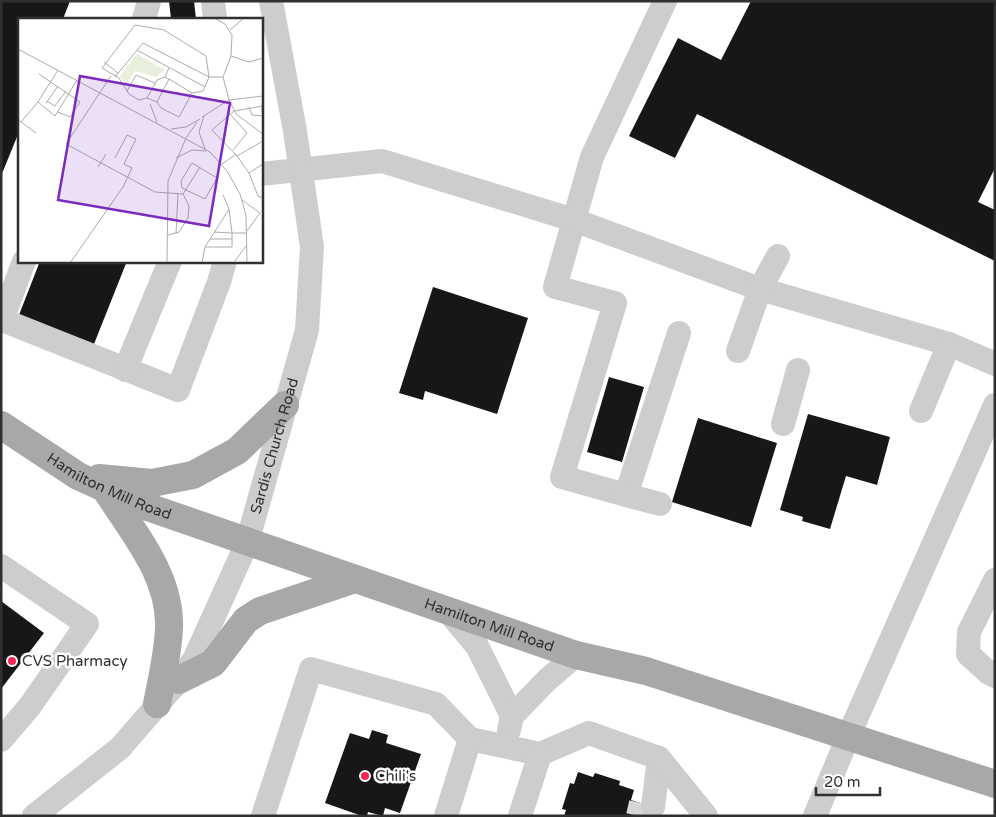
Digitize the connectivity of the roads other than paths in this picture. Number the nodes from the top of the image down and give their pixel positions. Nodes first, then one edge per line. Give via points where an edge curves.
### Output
1 (149, 1) edge
2 (212, 1) edge
3 (271, 1) edge
4 (665, 1) edge
5 (144, 18) edge
6 (215, 18) edge
7 (301, 170) junction
8 (262, 174) edge
9 (574, 220) junction
10 (778, 256) dead end
11 (24, 262) edge
12 (170, 262) edge
13 (225, 262) edge
14 (760, 289) junction
15 (679, 333) dead end
16 (949, 344) junction
17 (738, 351) dead end
18 (995, 364) edge
19 (125, 370) junction
20 (798, 370) dead end
21 (285, 405) junction
22 (995, 405) edge
23 (921, 412) dead end
24 (1, 424) edge
25 (783, 424) dead end
26 (78, 476) junction
27 (106, 490) junction
28 (626, 495) junction
29 (660, 504) dead end
30 (247, 542) junction
31 (1, 566) edge
32 (354, 578) junction
33 (995, 580) edge
34 (446, 610) junction
35 (576, 655) junction
36 (995, 676) edge
37 (179, 680) junction
38 (157, 704) junction
39 (512, 716) junction
40 (848, 737) junction
41 (470, 739) junction
42 (1, 740) edge
43 (506, 747) junction
44 (540, 754) junction
45 (657, 757) junction
46 (674, 777) junction
47 (995, 784) edge
48 (653, 809) edge
49 (34, 816) edge
50 (263, 816) edge
51 (446, 816) edge
52 (520, 816) edge
53 (706, 816) edge
54 (815, 816) edge

1 - 5 street
2 - 6 street
3 - 7 street, Sardis Church Road
4 - 9 street via 592,157
7 - 8 street
7 - 9 street via 382,160
7 - 21 street, Sardis Church Road via 312,247 306,330
9 - 14 street
9 - 28 street via 555,287 615,303 562,477
10 - 14 street
11 - 19 street via 2,320
12 - 19 street
13 - 19 street via 178,390
14 - 16 street
14 - 17 street
15 - 28 street
16 - 18 street
16 - 23 street
20 - 25 street
21 - 26 main road via 237,451 193,474 152,483
21 - 30 street, Sardis Church Road
22 - 40 street
24 - 26 main road, Hamilton Mill Road
26 - 27 main road, Hamilton Mill Road
27 - 30 main road, Hamilton Mill Road
27 - 38 main road via 153,563 165,595 169,626
28 - 29 street
30 - 32 main road, Hamilton Mill Road
30 - 37 street, Sardis Church Road via 194,660
31 - 42 street via 87,624 30,706
32 - 34 main road, Hamilton Mill Road
32 - 37 main road via 260,611 246,620 213,663
33 - 36 street via 970,632 968,654
34 - 35 main road, Hamilton Mill Road
34 - 39 street via 477,646
35 - 39 street
35 - 40 main road, Hamilton Mill Road via 646,671
37 - 38 street, Sardis Church Road
38 - 49 street, Sardis Church Road via 120,748
39 - 43 street
40 - 47 main road, Hamilton Mill Road
40 - 54 street
41 - 43 street
41 - 50 street via 436,704 311,669
41 - 51 street
43 - 44 street
44 - 45 street via 590,733
44 - 52 street
45 - 46 street
45 - 48 street
46 - 48 street
46 - 53 street

